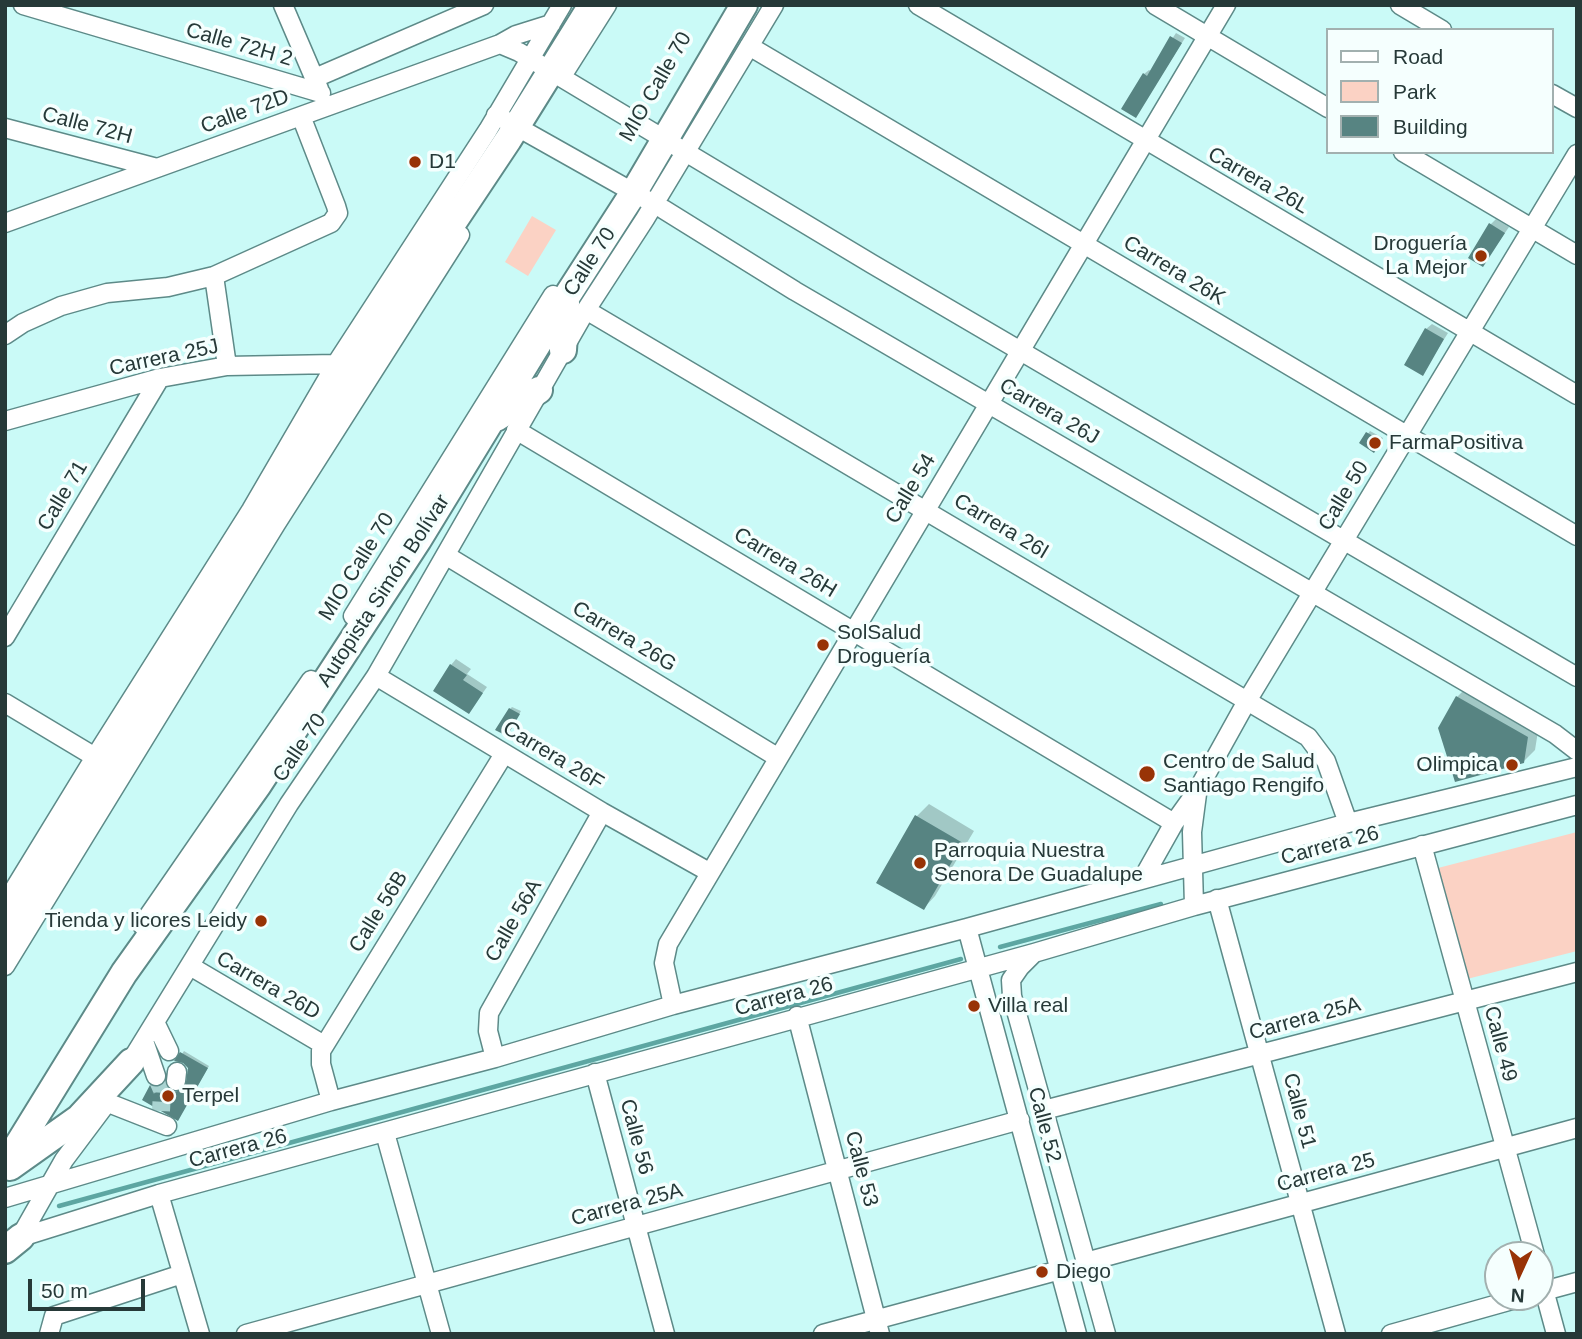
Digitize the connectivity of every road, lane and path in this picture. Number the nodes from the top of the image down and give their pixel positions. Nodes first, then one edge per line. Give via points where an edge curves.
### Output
1 (23, 5) edge
2 (283, 5) edge
3 (484, 5) edge
4 (592, 5) edge
5 (607, 5) edge
6 (730, 5) edge
7 (744, 5) edge
8 (774, 5) edge
9 (918, 5) edge
10 (1155, 5) edge
11 (1226, 5) edge
12 (1400, 5) edge
13 (555, 13) edge
14 (1439, 28) edge
15 (1207, 37) junction
16 (500, 44) junction
17 (749, 46) junction
18 (548, 70) junction
19 (321, 93) junction
20 (1554, 95) edge
21 (1326, 107) edge
22 (1577, 108) edge
23 (302, 116) junction
24 (513, 124) junction
25 (5, 128) edge
26 (1145, 141) junction
27 (669, 143) junction
28 (1406, 154) edge
29 (1577, 154) edge
30 (157, 168) junction
31 (638, 194) junction
32 (5, 223) edge
33 (1531, 228) junction
34 (1083, 244) junction
35 (1577, 255) edge
36 (214, 276) junction
37 (576, 303) junction
38 (1470, 332) junction
39 (5, 335) edge
40 (563, 350) joint
41 (1020, 350) junction
42 (336, 364) junction
43 (227, 366) junction
44 (160, 378) junction
45 (540, 390) junction
46 (1577, 395) edge
47 (989, 403) junction
48 (491, 421) junction
49 (5, 422) edge
50 (516, 430) junction
51 (1407, 435) junction
52 (925, 509) junction
53 (258, 514) junction
54 (1577, 536) edge
55 (1344, 540) junction
56 (447, 556) junction
57 (1313, 592) junction
58 (853, 630) junction
59 (5, 637) edge
60 (376, 676) junction
61 (1577, 677) edge
62 (1247, 701) junction
63 (5, 703) edge
64 (1577, 751) edge
65 (503, 754) junction
66 (95, 757) junction
67 (777, 757) junction
68 (1577, 767) edge
69 (1197, 791) junction
70 (1577, 805) edge
71 (603, 812) junction
72 (1174, 823) junction
73 (1348, 823) junction
74 (1422, 845) junction
75 (1191, 865) junction
76 (709, 872) junction
77 (1143, 878) junction
78 (1217, 899) junction
79 (5, 904) edge
80 (1194, 906) junction
81 (967, 928) junction
82 (1034, 953) junction
83 (6, 961) edge
84 (190, 966) junction
85 (978, 968) junction
86 (1577, 972) edge
87 (1465, 1001) junction
88 (673, 1005) junction
89 (797, 1016) junction
90 (155, 1022) junction
91 (324, 1045) junction
92 (169, 1051) dead end
93 (137, 1052) junction
94 (1260, 1055) junction
95 (495, 1058) junction
96 (595, 1073) junction
97 (156, 1076) tunnel mouth
98 (331, 1101) junction
99 (106, 1102) junction
100 (1044, 1110) junction
101 (1020, 1120) junction
102 (1577, 1128) edge
103 (384, 1133) junction
104 (5, 1142) edge
105 (179, 1146) junction
106 (1505, 1147) junction
107 (5, 1168) edge
108 (838, 1171) junction
109 (52, 1183) junction
110 (159, 1194) junction
111 (5, 1198) edge
112 (1301, 1203) junction
113 (636, 1226) junction
114 (1531, 1241) edge
115 (9, 1247) edge
116 (1086, 1262) junction
117 (1060, 1270) junction
118 (182, 1274) junction
119 (1577, 1282) edge
120 (427, 1284) junction
121 (1554, 1285) edge
122 (1484, 1308) edge
123 (1549, 1311) edge
124 (52, 1325) edge
125 (878, 1326) edge
126 (200, 1334) edge
127 (246, 1334) edge
128 (441, 1334) edge
129 (665, 1334) edge
130 (823, 1334) edge
131 (1077, 1334) edge
132 (1106, 1334) edge
133 (1336, 1334) edge
134 (1391, 1334) edge
135 (1556, 1334) edge

1 - 19 street, Calle 72H 2
2 - 19 street
3 - 19 street
4 - 18 highway
5 - 18 street
6 - 27 street, MIO Calle 70
7 - 27 highway, Autopista Simón Bolívar
8 - 17 street
9 - 26 street, Carrera 26L
10 - 15 street
11 - 15 street, Calle 54
12 - 14 street
13 - 16 street, Calle 72D
13 - 18 street
15 - 21 street
15 - 26 street, Calle 54
16 - 18 street
16 - 19 street, Calle 72D
17 - 27 street
17 - 34 street, Carrera 26K
18 - 24 highway
18 - 27 street, Carrera 26J
19 - 23 street, Calle 72D
20 - 22 street
23 - 30 street, Calle 72D
23 - 36 street via 338,213 331,223
24 - 31 street, Carrera 26J
24 - 42 street
24 - 53 highway
24 - 83 street via 276,524
25 - 30 street, Calle 72H
26 - 34 street, Calle 54
26 - 38 street, Carrera 26L
27 - 31 highway, Autopista Simón Bolívar
27 - 41 street, Carrera 26J
28 - 33 street
29 - 33 street, Calle 50
30 - 32 street, Calle 72D
31 - 37 highway, Autopista Simón Bolívar
31 - 47 street, Carrera 26J
31 - 104 street, MIO Calle 70 via 556,290 332,650 113,967
33 - 35 street
33 - 38 street, Calle 50
34 - 41 street, Calle 54
34 - 51 street, Carrera 26K
36 - 39 street via 168,287 107,293 23,323
36 - 43 street
37 - 40 highway
37 - 48 highway, Autopista Simón Bolívar
37 - 52 street, Carrera 26I
38 - 46 street, Carrera 26L
38 - 51 street, Calle 50
40 - 45 street, Calle 70
41 - 47 street, Calle 54
41 - 55 street, Carrera 26J
42 - 43 street, Carrera 25J
42 - 53 street
43 - 44 street, Carrera 25J
44 - 49 street, Carrera 25J
44 - 59 street, Calle 71
45 - 48 highway
45 - 50 street, Calle 70
47 - 52 street, Calle 54
47 - 57 street, Carrera 26J
48 - 107 highway, Autopista Simón Bolívar via 258,785 124,973
50 - 56 street, Calle 70
50 - 58 street, Carrera 26H
51 - 54 street, Carrera 26K
51 - 55 street, Calle 50
52 - 58 street, Calle 54
52 - 62 street, Carrera 26I
53 - 66 street
53 - 83 highway
55 - 57 street, Calle 50
55 - 61 street, Carrera 26J
56 - 60 street, Calle 70
56 - 67 street, Carrera 26G
57 - 62 street, Calle 50
57 - 64 street, Carrera 26J via 1544,727
58 - 67 street, Calle 54
58 - 72 street, Carrera 26H
60 - 65 street, Carrera 26F
60 - 84 street, Calle 70 via 289,804
62 - 69 street, Calle 50
62 - 73 street, Carrera 26I via 1316,745
63 - 66 street
65 - 71 street, Carrera 26F
65 - 91 street, Calle 56B
66 - 79 street
67 - 76 street, Calle 54
68 - 73 street, Carrera 26
69 - 72 street, Calle 50
69 - 75 street, Calle 50
70 - 74 street, Carrera 26
71 - 76 street, Carrera 26F
71 - 95 street, Calle 56A via 489,1013
72 - 77 street, Calle 50
73 - 75 street, Carrera 26
74 - 78 street, Carrera 26
74 - 87 street, Calle 49
75 - 77 street, Carrera 26
75 - 80 street, Calle 50
76 - 88 street, Calle 54 via 664,955
77 - 81 street, Carrera 26
78 - 80 street, Carrera 26
78 - 94 street, Calle 51
80 - 82 street, Carrera 26
81 - 85 street, Calle 52
81 - 88 street, Carrera 26
82 - 85 street, Carrera 26
82 - 100 street, Calle 52 via 1011,980 1012,996
84 - 90 street, Calle 70
84 - 91 street, Carrera 26D
85 - 89 street, Carrera 26
85 - 101 street, Calle 52
86 - 87 street, Carrera 25A
87 - 94 street, Carrera 25A
87 - 106 street, Calle 49
88 - 95 street, Carrera 26
89 - 96 street, Carrera 26
89 - 108 street, Calle 53
90 - 92 street
90 - 93 street, Calle 70
91 - 98 street via 320,1060
93 - 97 street
93 - 99 street, Calle 70
93 - 107 highway via 79,1118
94 - 100 street, Carrera 25A
94 - 112 street, Calle 51
95 - 98 street, Carrera 26
96 - 103 street, Carrera 26
96 - 113 street, Calle 56
98 - 105 street, Carrera 26
99 - 105 street via 164,1119
99 - 109 street, Calle 70
100 - 116 street, Calle 52
101 - 108 street, Carrera 25A
101 - 117 street, Calle 52
102 - 106 street, Carrera 25
103 - 110 street, Carrera 26
103 - 120 street
105 - 109 street, Carrera 26
106 - 112 street, Carrera 25
106 - 114 street, Calle 49
108 - 113 street, Carrera 25A
108 - 125 street, Calle 53
109 - 111 street, Carrera 26
109 - 115 street, Calle 70
110 - 115 street, Carrera 26
110 - 118 street
112 - 116 street, Carrera 25
112 - 133 street, Calle 51
113 - 120 street, Carrera 25A
113 - 129 street, Calle 56
116 - 132 street, Calle 52
117 - 125 street
117 - 131 street, Calle 52
118 - 124 street
118 - 126 street
119 - 121 street
120 - 127 street, Carrera 25A
120 - 128 street
122 - 134 street
123 - 135 street
125 - 130 street

